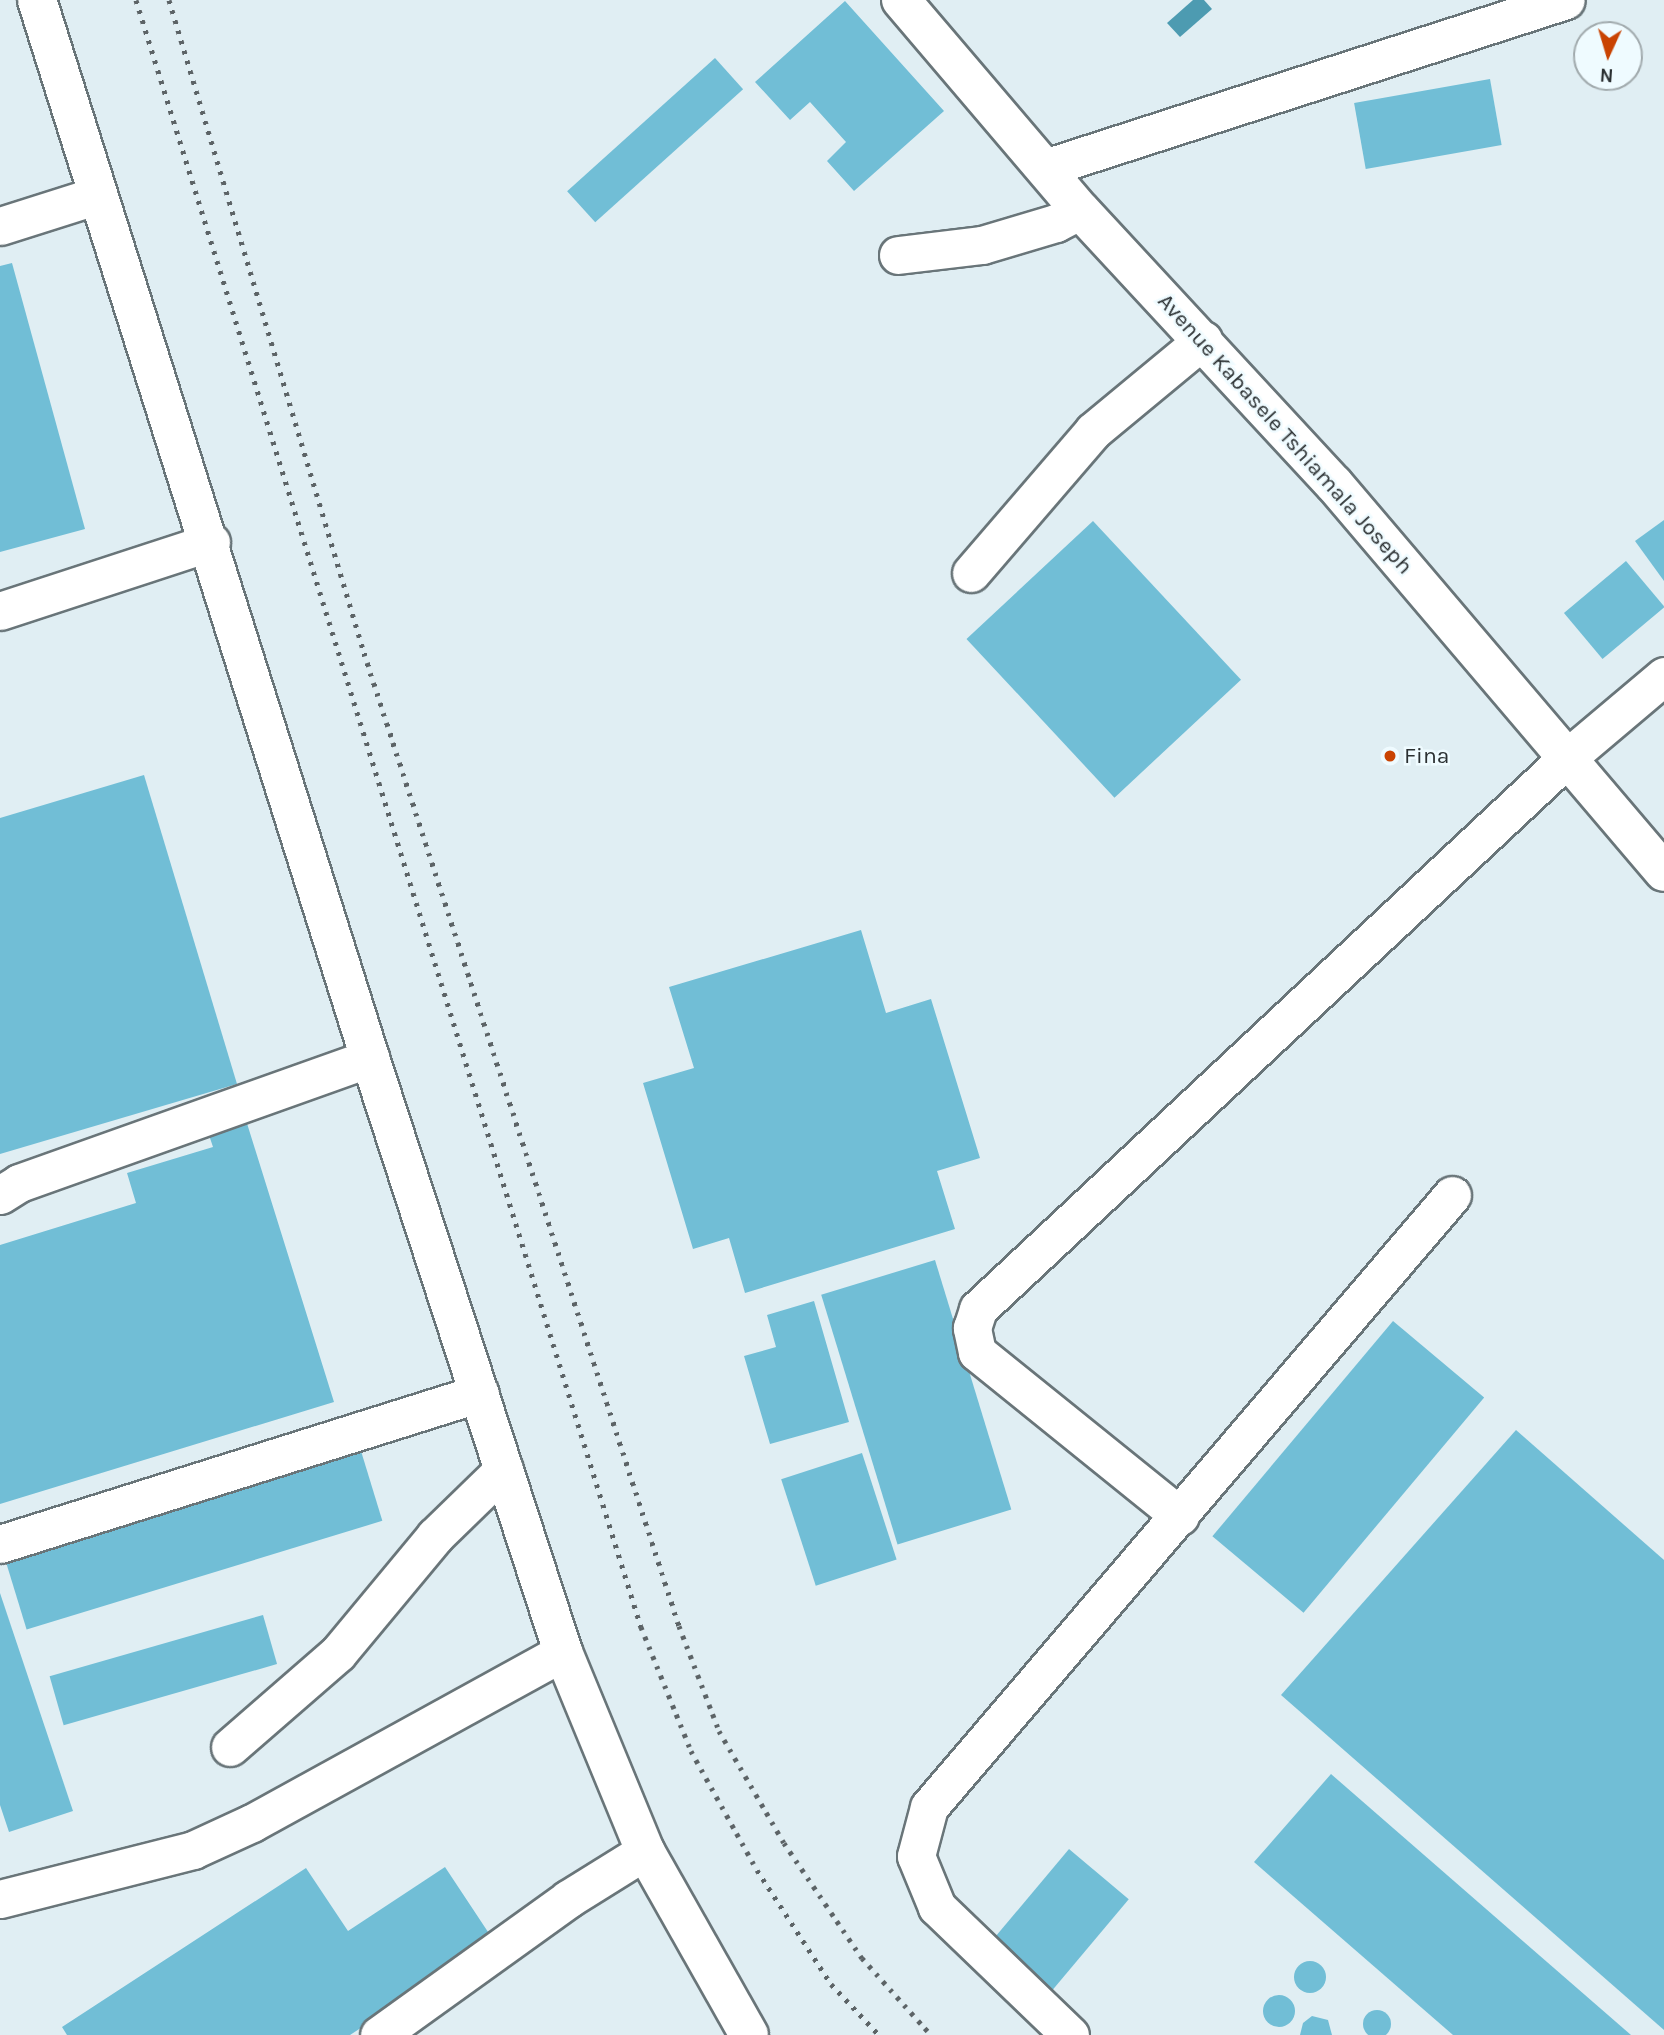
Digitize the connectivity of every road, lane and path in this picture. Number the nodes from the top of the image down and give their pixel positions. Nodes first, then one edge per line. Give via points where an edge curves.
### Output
1 (37, 0) edge
2 (901, 0) edge
3 (1566, 0) edge
4 (1045, 168) junction
5 (98, 195) junction
6 (1080, 210) junction
7 (0, 226) edge
8 (898, 255) dead end
9 (1203, 340) junction
10 (211, 542) junction
11 (971, 573) dead end
12 (0, 611) edge
13 (1664, 676) edge
14 (1567, 758) junction
15 (1664, 872) edge
16 (370, 1058) junction
17 (0, 1195) edge
18 (1452, 1195) dead end
19 (480, 1393) junction
20 (504, 1469) junction
21 (1180, 1516) junction
22 (0, 1544) edge
23 (563, 1652) junction
24 (230, 1747) dead end
25 (645, 1851) junction
26 (0, 1899) edge
27 (379, 2035) edge
28 (749, 2035) edge
29 (1070, 2035) edge

1 - 5 main road
2 - 4 main road, Avenue Kabasele Tshiamala Joseph
3 - 4 street
4 - 6 main road, Avenue Kabasele Tshiamala Joseph
5 - 7 street
5 - 10 main road
6 - 8 street via 1056,223 982,245
6 - 9 main road, Avenue Kabasele Tshiamala Joseph
9 - 11 street via 1093,432
9 - 14 main road, Avenue Kabasele Tshiamala Joseph via 1334,484
10 - 12 street
10 - 16 main road
13 - 14 street
14 - 15 main road, Avenue Kabasele Tshiamala Joseph
14 - 21 street via 978,1310 972,1328 977,1352
16 - 17 street via 19,1183
16 - 19 main road
18 - 21 street
19 - 20 main road
19 - 22 street
20 - 23 main road
20 - 24 street via 435,1536 338,1653
21 - 29 street via 929,1807 916,1856 937,1907
23 - 25 main road
23 - 26 street via 252,1823 193,1850
25 - 27 street via 568,1899
25 - 28 main road

